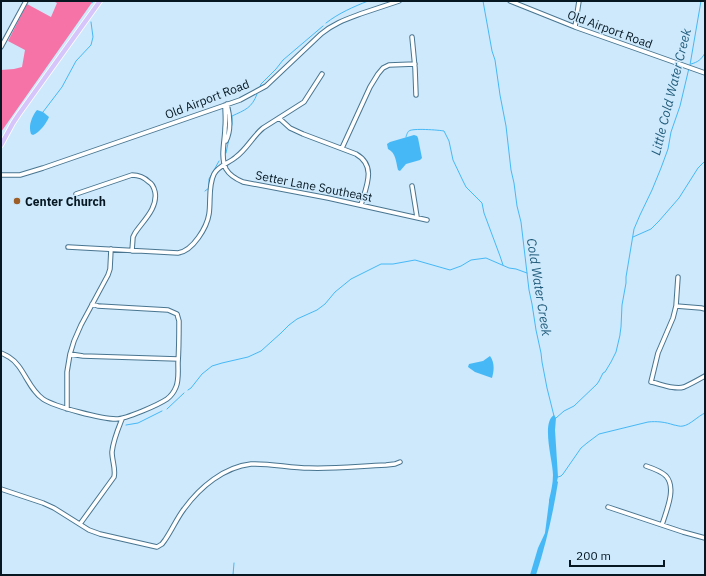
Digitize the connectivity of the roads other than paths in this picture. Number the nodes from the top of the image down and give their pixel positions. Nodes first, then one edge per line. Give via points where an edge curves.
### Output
1 (26, 1) edge
2 (100, 1) edge
3 (399, 1) edge
4 (510, 1) edge
5 (579, 1) edge
6 (575, 27) junction
7 (412, 37) dead end
8 (1, 47) edge
9 (415, 64) junction
10 (705, 73) edge
11 (322, 74) dead end
12 (416, 95) dead end
13 (226, 105) junction
14 (279, 118) junction
15 (1, 145) edge
16 (342, 148) junction
17 (225, 164) junction
18 (1, 175) edge
19 (412, 186) dead end
20 (76, 194) dead end
21 (362, 205) junction
22 (417, 217) junction
23 (427, 220) dead end
24 (68, 247) dead end
25 (111, 250) junction
26 (132, 251) junction
27 (678, 277) dead end
28 (92, 304) junction
29 (676, 306) junction
30 (705, 310) edge
31 (1, 353) edge
32 (70, 354) junction
33 (178, 359) junction
34 (705, 376) edge
35 (67, 409) junction
36 (122, 419) junction
37 (400, 462) dead end
38 (646, 466) dead end
39 (1, 489) edge
40 (608, 507) dead end
41 (80, 524) junction
42 (662, 525) junction
43 (705, 538) edge

1 - 8 street
2 - 15 main road via 16,119
3 - 13 street, Old Airport Road via 329,27 266,86
4 - 6 street, Old Airport Road
5 - 6 street
6 - 10 street, Old Airport Road
7 - 9 street
9 - 12 street
9 - 16 street via 389,65 383,68 370,87
11 - 14 street via 304,102
13 - 17 street via 229,111 229,129 224,144
13 - 18 street, Old Airport Road via 44,168 20,175
14 - 16 street via 290,128
14 - 17 street via 258,132 241,154
16 - 21 street via 360,156 367,166 369,176
17 - 21 street, Setter Lane Southeast via 230,173 243,182
17 - 26 street via 215,172 208,220 190,248 182,253
19 - 22 street
20 - 26 street via 132,175 150,182 154,188 155,202 133,237
21 - 22 street, Setter Lane Southeast
22 - 23 street, Setter Lane Southeast
24 - 25 street
25 - 26 street
25 - 28 street via 110,269
27 - 29 street
28 - 32 street
28 - 33 street via 168,310 177,314
29 - 30 street
29 - 34 street via 658,353 652,382 679,388
31 - 35 street via 15,363 38,395 49,403
32 - 33 street
32 - 35 street via 67,372
33 - 36 street via 177,384 172,394 160,403
35 - 36 street
36 - 41 street via 113,446 114,477
37 - 41 street via 386,465 308,468 252,464 231,470 200,490 184,509 162,544 157,547 104,535
38 - 42 street via 666,476 671,484
39 - 41 street via 43,503
40 - 42 street
42 - 43 street

